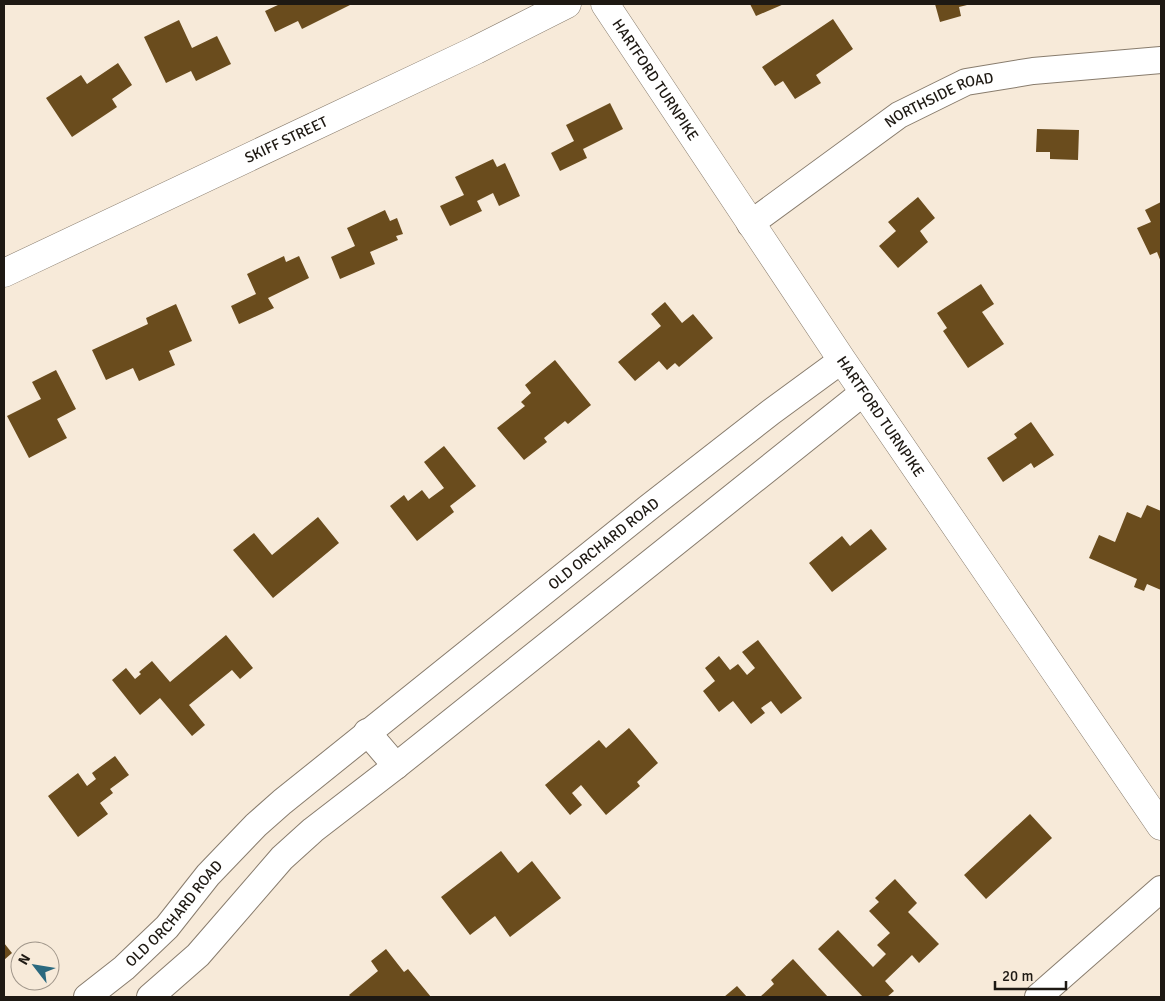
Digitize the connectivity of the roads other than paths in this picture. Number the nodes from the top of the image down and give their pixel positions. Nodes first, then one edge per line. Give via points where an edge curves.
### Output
1 (567, 4) edge
2 (605, 4) edge
3 (1161, 60) edge
4 (750, 224) junction
5 (4, 273) edge
6 (842, 360) junction
7 (864, 392) junction
8 (367, 732) junction
9 (396, 766) junction
10 (256, 825) junction
11 (1161, 826) edge
12 (282, 858) junction
13 (1161, 889) edge
14 (87, 997) edge
15 (150, 997) edge
16 (1038, 997) edge

1 - 5 main road, SKIFF STREET
2 - 4 main road, HARTFORD TURNPIKE
3 - 4 street, NORTHSIDE ROAD via 1033,71 966,82 899,116
4 - 6 main road, HARTFORD TURNPIKE
6 - 7 main road, HARTFORD TURNPIKE
6 - 8 street, OLD ORCHARD ROAD via 756,424
7 - 9 street
7 - 11 main road, HARTFORD TURNPIKE
8 - 9 street
8 - 10 street, OLD ORCHARD ROAD
9 - 12 street
10 - 12 street
10 - 14 street, OLD ORCHARD ROAD via 208,875 167,927 124,968
12 - 15 street via 198,955
13 - 16 street

